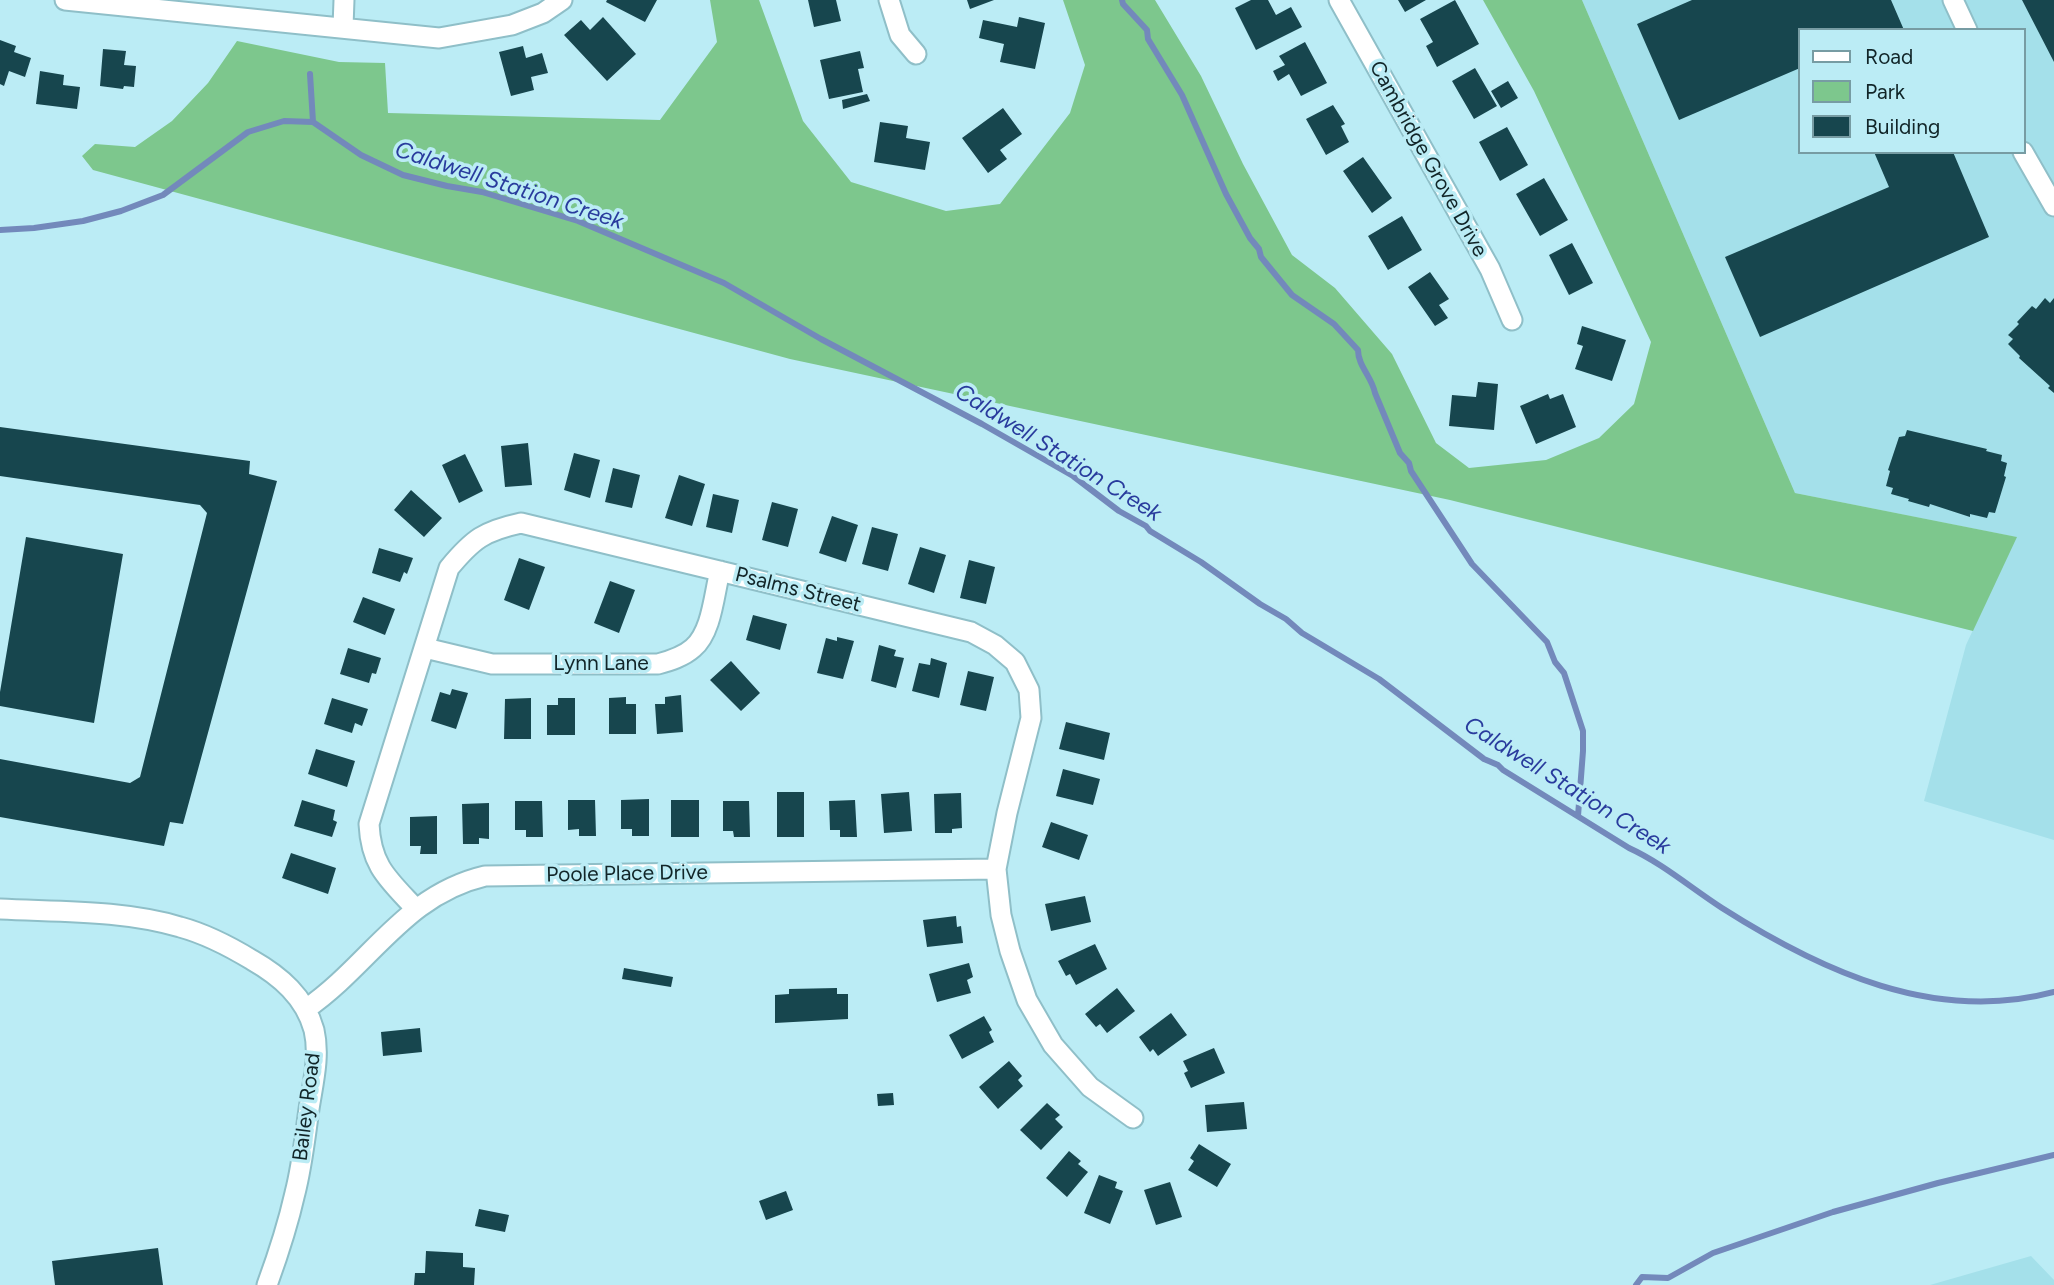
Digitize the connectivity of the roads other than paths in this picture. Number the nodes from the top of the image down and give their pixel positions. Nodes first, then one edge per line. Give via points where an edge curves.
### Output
1 (65, 0) edge
2 (344, 0) edge
3 (562, 0) edge
4 (889, 0) edge
5 (1339, 0) edge
6 (1953, 0) edge
7 (343, 27) junction
8 (1966, 28) edge
9 (916, 54) dead end
10 (2024, 154) edge
11 (2054, 206) edge
12 (1512, 320) dead end
13 (720, 571) junction
14 (425, 648) junction
15 (996, 869) junction
16 (415, 908) junction
17 (0, 909) edge
18 (306, 1009) junction
19 (1133, 1118) dead end
20 (267, 1285) edge

1 - 7 street
2 - 7 street
3 - 7 street via 512,25 439,38
4 - 9 street via 900,35
5 - 12 street, Cambridge Grove Drive via 1490,269
6 - 8 street
10 - 11 street
13 - 14 street, Lynn Lane via 706,628 694,648 657,664 492,664
13 - 14 street, Psalms Street via 521,523 493,529 468,545 449,568
13 - 15 street, Psalms Street via 971,632 1014,663 1028,690 1031,718
14 - 16 street, Psalms Street via 369,824 376,859
15 - 16 street, Poole Place Drive via 485,876 451,886
15 - 19 street, Psalms Street via 1001,915 1027,1000 1053,1045 1090,1087
16 - 18 street, Poole Place Drive
17 - 18 street, Bailey Road via 136,918 184,928 266,968
18 - 20 street, Bailey Road via 317,1049 315,1072 296,1192

